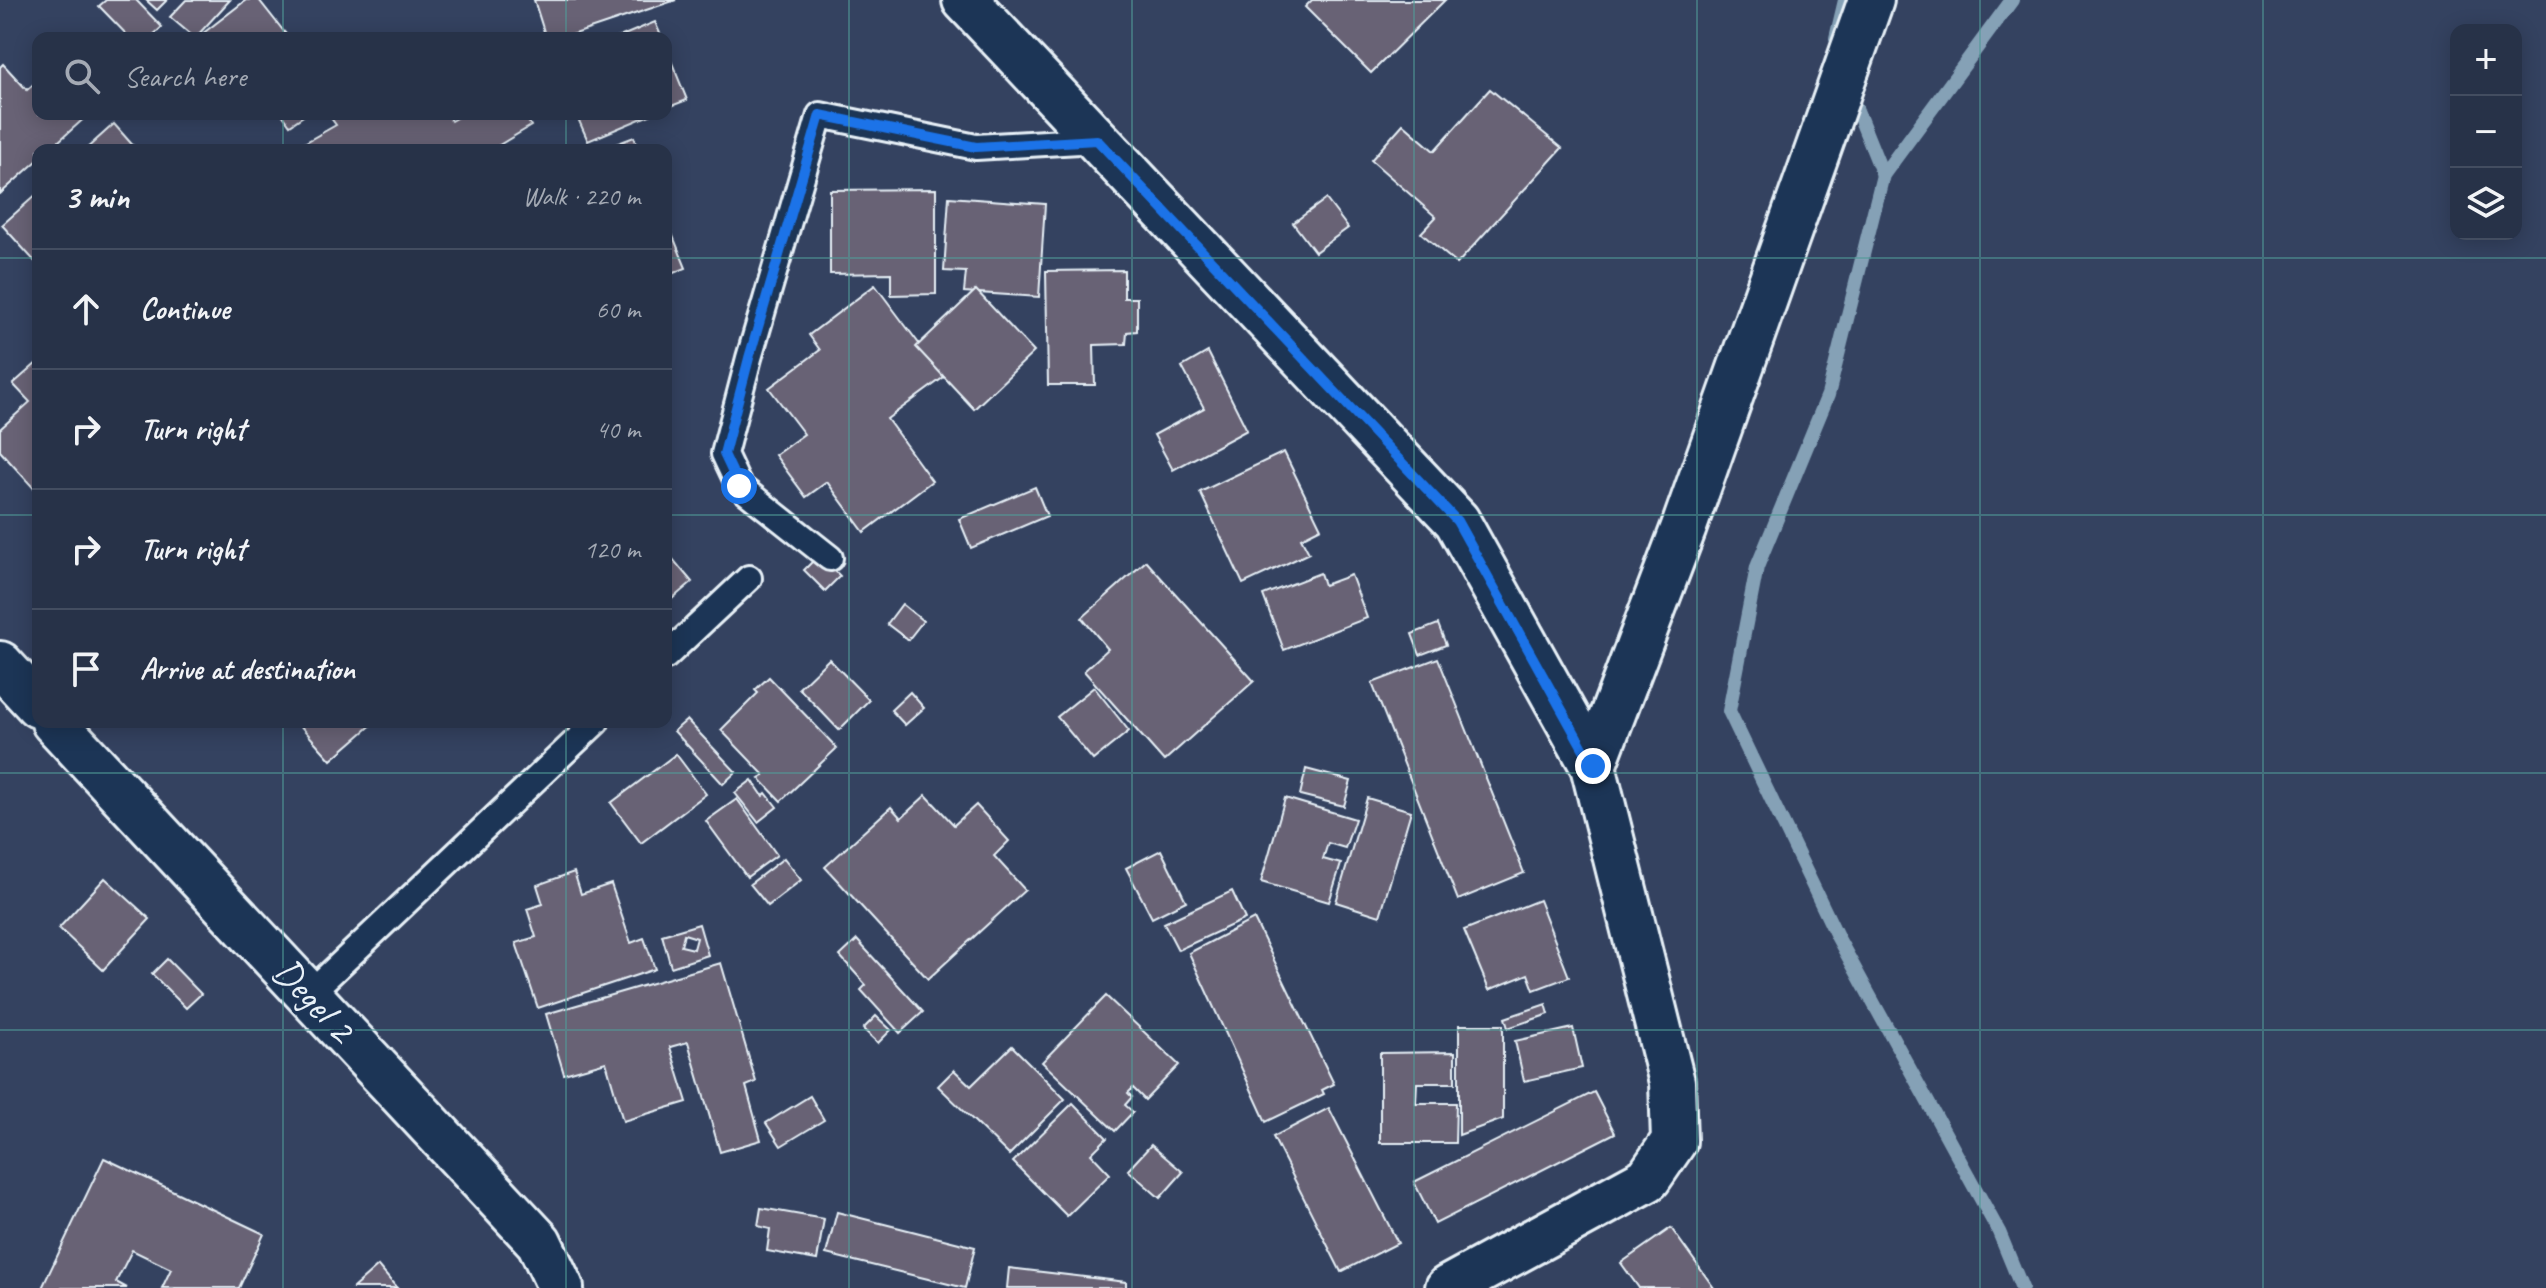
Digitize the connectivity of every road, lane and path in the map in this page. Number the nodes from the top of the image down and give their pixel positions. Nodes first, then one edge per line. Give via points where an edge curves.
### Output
1 (965, 0) edge
2 (1871, 0) edge
3 (1097, 140) junction
4 (830, 558) dead end
5 (749, 578) dead end
6 (672, 650) edge
7 (0, 664) edge
8 (32, 699) edge
9 (60, 728) edge
10 (590, 728) edge
11 (1593, 766) junction
12 (309, 994) junction
13 (561, 1288) edge
14 (1448, 1288) edge

1 - 3 street
2 - 11 street via 1684,527
3 - 4 lane via 976,147 820,115 724,454 739,486
3 - 11 street via 1457,521
5 - 6 lane
7 - 8 street
9 - 12 street, Degel 2
10 - 12 lane
11 - 14 street via 1672,1082 1674,1141 1648,1179
12 - 13 street, Degel 2 via 539,1242

